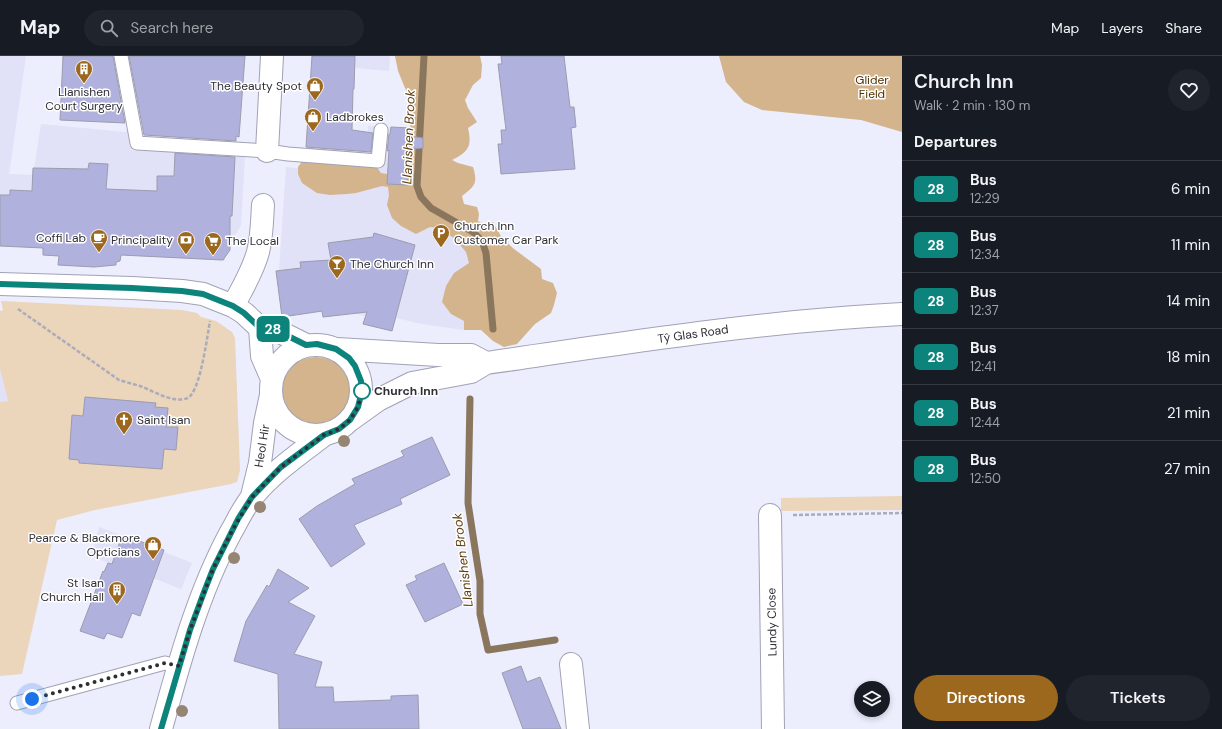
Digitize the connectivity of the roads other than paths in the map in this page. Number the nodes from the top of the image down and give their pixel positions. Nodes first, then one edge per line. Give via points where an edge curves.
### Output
1 (121, 56) edge
2 (272, 56) edge
3 (381, 130) dead end
4 (267, 150) junction
5 (262, 205) dead end
6 (0, 284) edge
7 (233, 306) junction
8 (902, 314) edge
9 (260, 328) junction
10 (306, 345) junction
11 (336, 349) junction
12 (486, 363) junction
13 (272, 387) junction
14 (350, 420) junction
15 (324, 435) junction
16 (252, 497) junction
17 (780, 515) road end
18 (571, 664) dead end
19 (179, 666) junction
20 (16, 704) dead end
21 (161, 729) edge
22 (578, 729) edge
23 (773, 729) edge

1 - 4 lane via 137,143
2 - 4 main road
3 - 4 lane via 378,161
5 - 7 main road via 261,238 255,262
6 - 7 main road via 182,291 203,294
7 - 9 main road
8 - 12 main road, Tŷ Glas Road via 719,330
9 - 10 main road via 274,329
9 - 13 main road via 262,356
10 - 11 main road via 317,344
10 - 13 main road via 286,356 278,365
11 - 12 main road via 471,355
11 - 14 main road via 349,358 361,381 362,391 358,407
12 - 14 main road, Tŷ Glas Road via 471,372 412,383 378,400
13 - 15 main road via 276,410 288,426 315,435
13 - 16 main road, Heol Hir
14 - 15 main road via 339,429
15 - 16 main road, Heol Hir via 281,467
16 - 19 main road, Heol Hir via 213,569
17 - 23 main road, Lundy Close
18 - 22 main road
19 - 20 lane via 165,663
19 - 21 main road, Heol Hir

